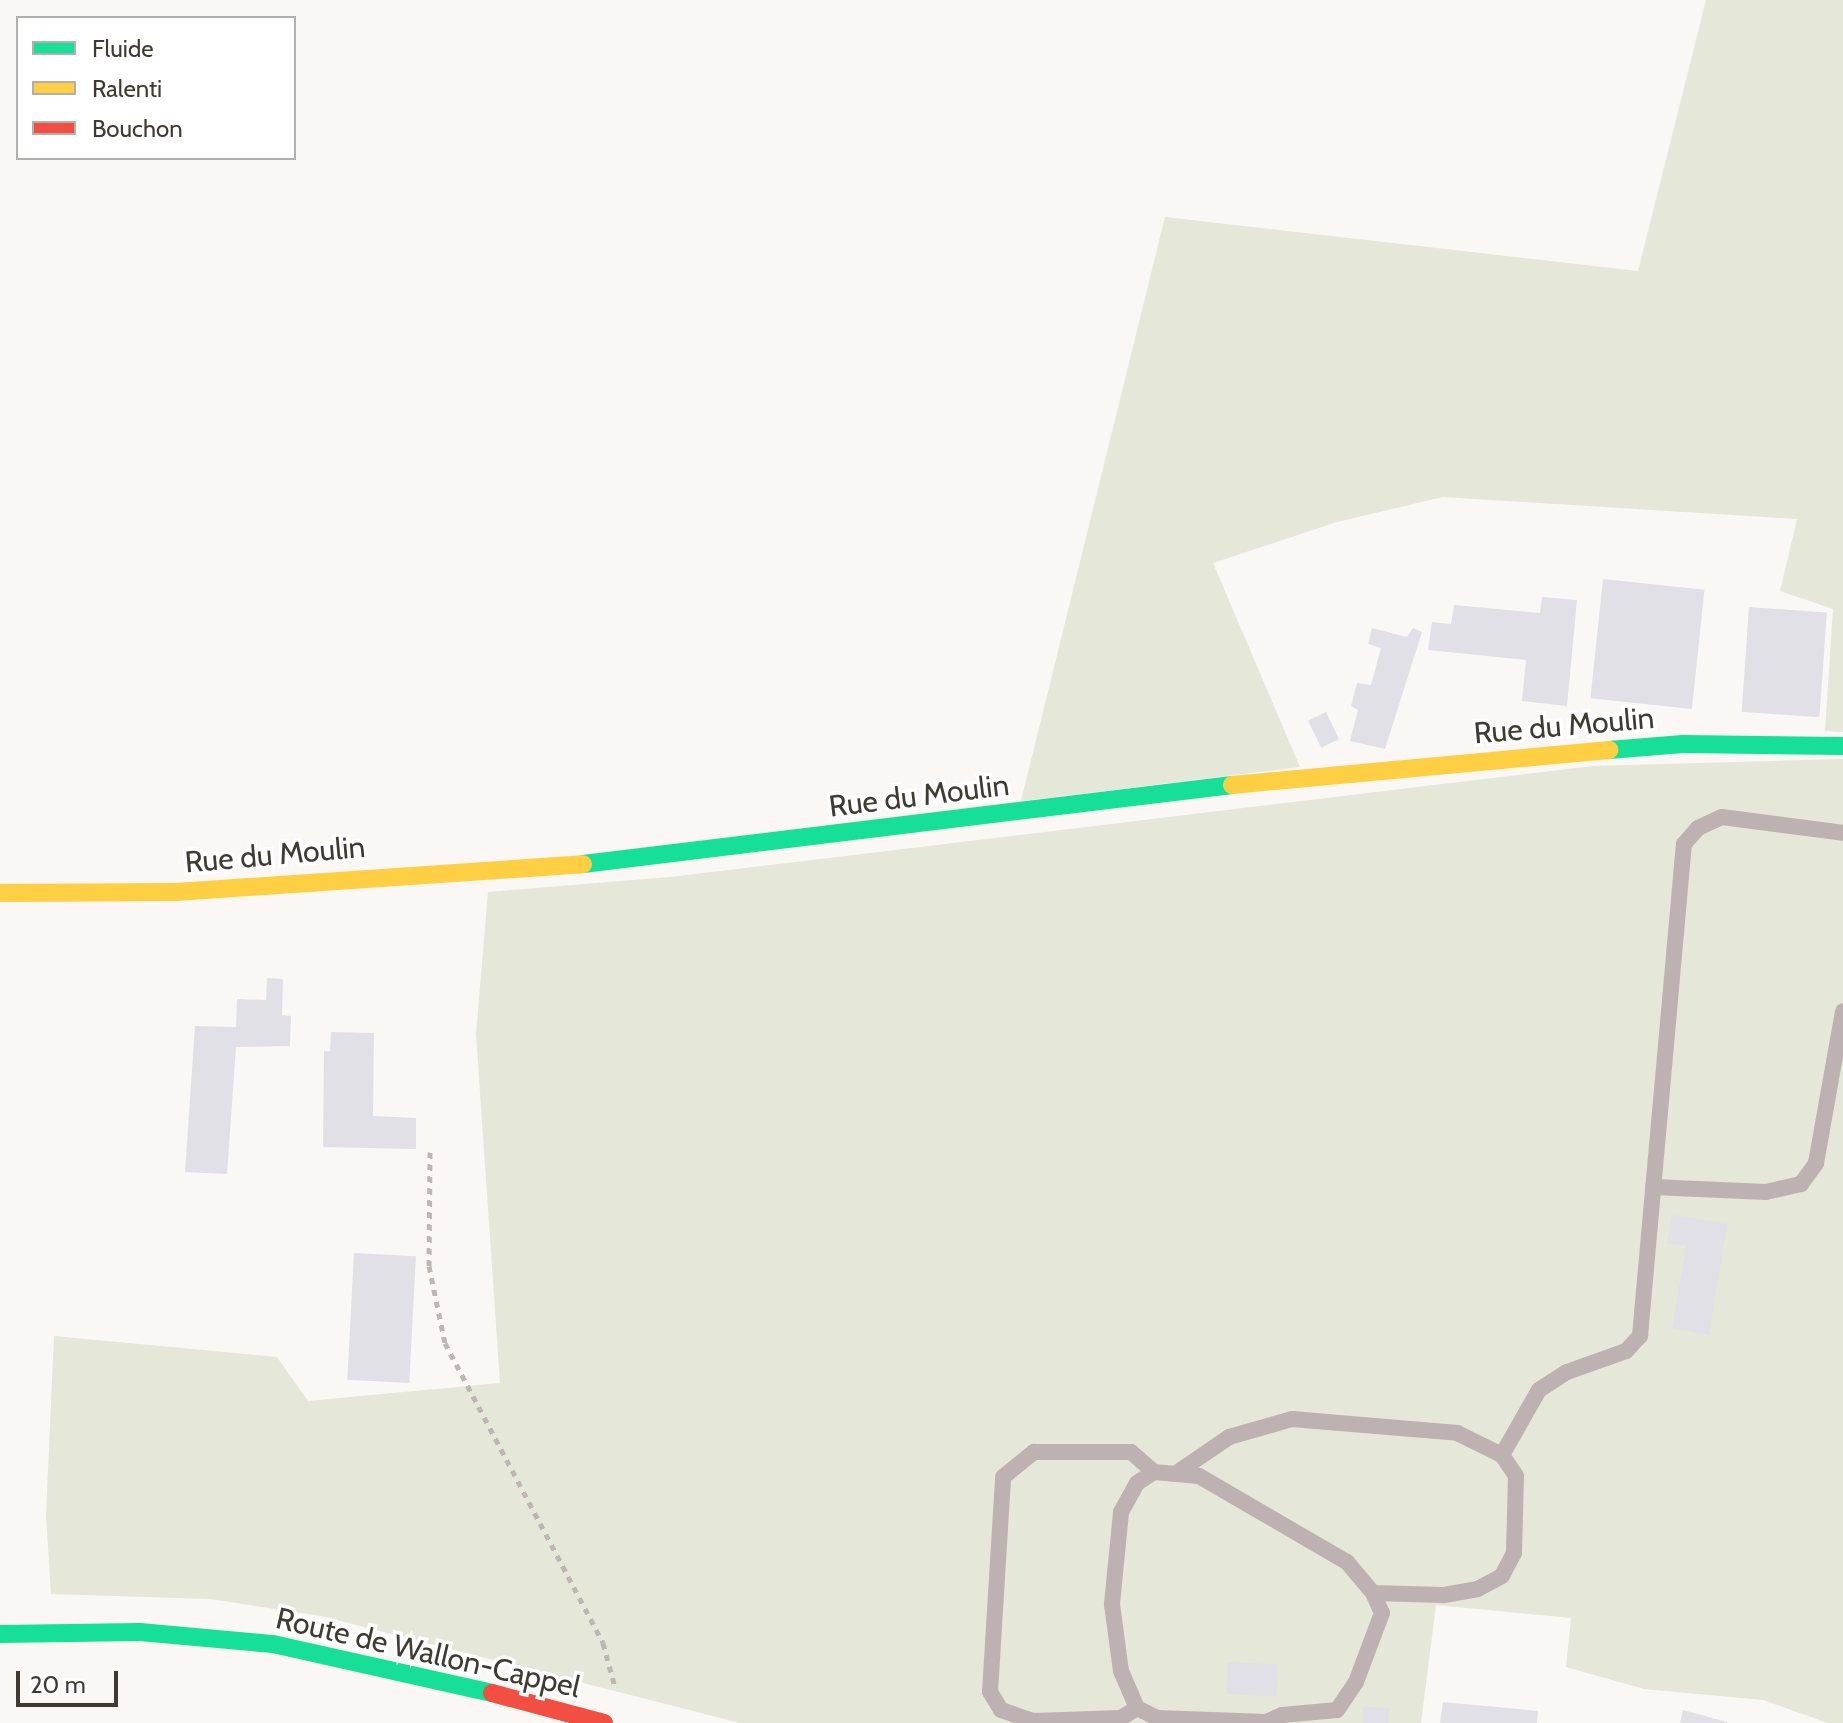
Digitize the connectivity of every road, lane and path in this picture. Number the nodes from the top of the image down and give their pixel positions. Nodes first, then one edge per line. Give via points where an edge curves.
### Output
1 (1843, 746) edge
2 (1843, 833) edge
3 (0, 893) edge
4 (1843, 1011) edge
5 (430, 1152) dead end
6 (1653, 1187) junction
7 (1502, 1455) junction
8 (1154, 1472) junction
9 (1175, 1474) junction
10 (1373, 1593) junction
11 (0, 1634) edge
12 (615, 1692) dead end
13 (1137, 1708) junction
14 (1266, 1722) edge
15 (604, 1723) edge

1 - 3 street, Rue du Moulin via 1683,744 1327,773 579,864 176,892
2 - 6 lane via 1722,817 1698,828 1684,844
4 - 6 lane via 1816,1163 1801,1184 1766,1192
5 - 12 path via 429,1266 439,1325 452,1360 603,1643
6 - 7 lane via 1640,1336 1626,1351 1567,1372 1539,1390
7 - 9 lane via 1457,1433 1292,1419 1229,1437
7 - 10 lane via 1516,1476 1514,1553 1502,1576 1478,1589 1443,1595
8 - 9 lane
8 - 13 lane via 1137,1483 1121,1512 1112,1604 1121,1671
8 - 13 lane via 1131,1452 1034,1452 1003,1477 990,1692 1001,1710 1033,1721 1121,1718
9 - 10 lane via 1199,1476 1347,1562
10 - 14 lane via 1382,1613 1356,1682 1337,1710 1282,1715
11 - 15 street, Route de Wallon-Cappel via 140,1632 273,1644 388,1666
13 - 14 lane via 1157,1718

